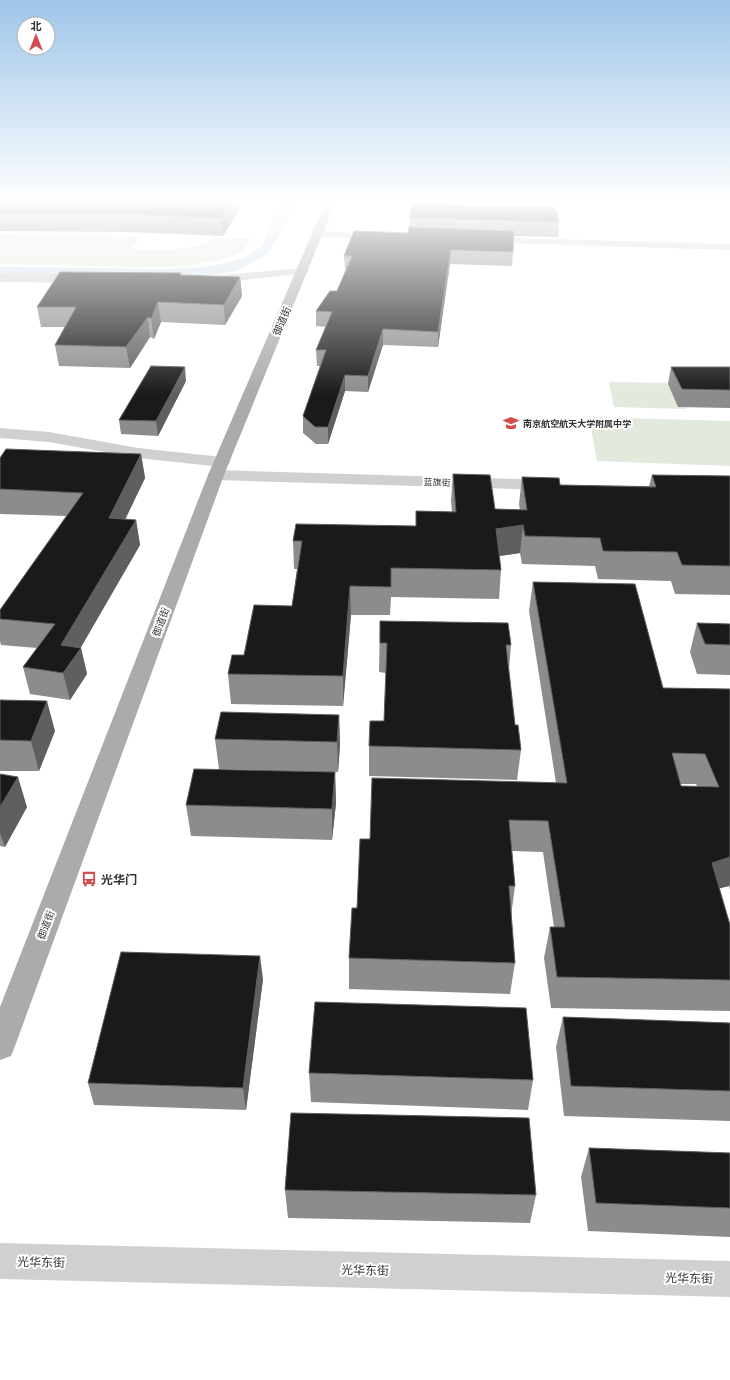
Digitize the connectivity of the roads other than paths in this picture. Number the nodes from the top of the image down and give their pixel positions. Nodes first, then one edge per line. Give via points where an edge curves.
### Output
1 (305, 265) edge
2 (303, 271) junction
3 (0, 278) edge
4 (103, 279) edge
5 (197, 281) edge
6 (0, 433) edge
7 (219, 468) junction
8 (564, 486) edge
9 (0, 1046) edge
10 (0, 1261) edge
11 (730, 1279) edge

1 - 2 main road, 御道街
2 - 5 street
2 - 7 main road, 御道街
3 - 4 street
6 - 7 street, 蓝旗街 via 49,437
7 - 8 street, 蓝旗街
7 - 9 main road, 御道街
10 - 11 street, 光华东街

